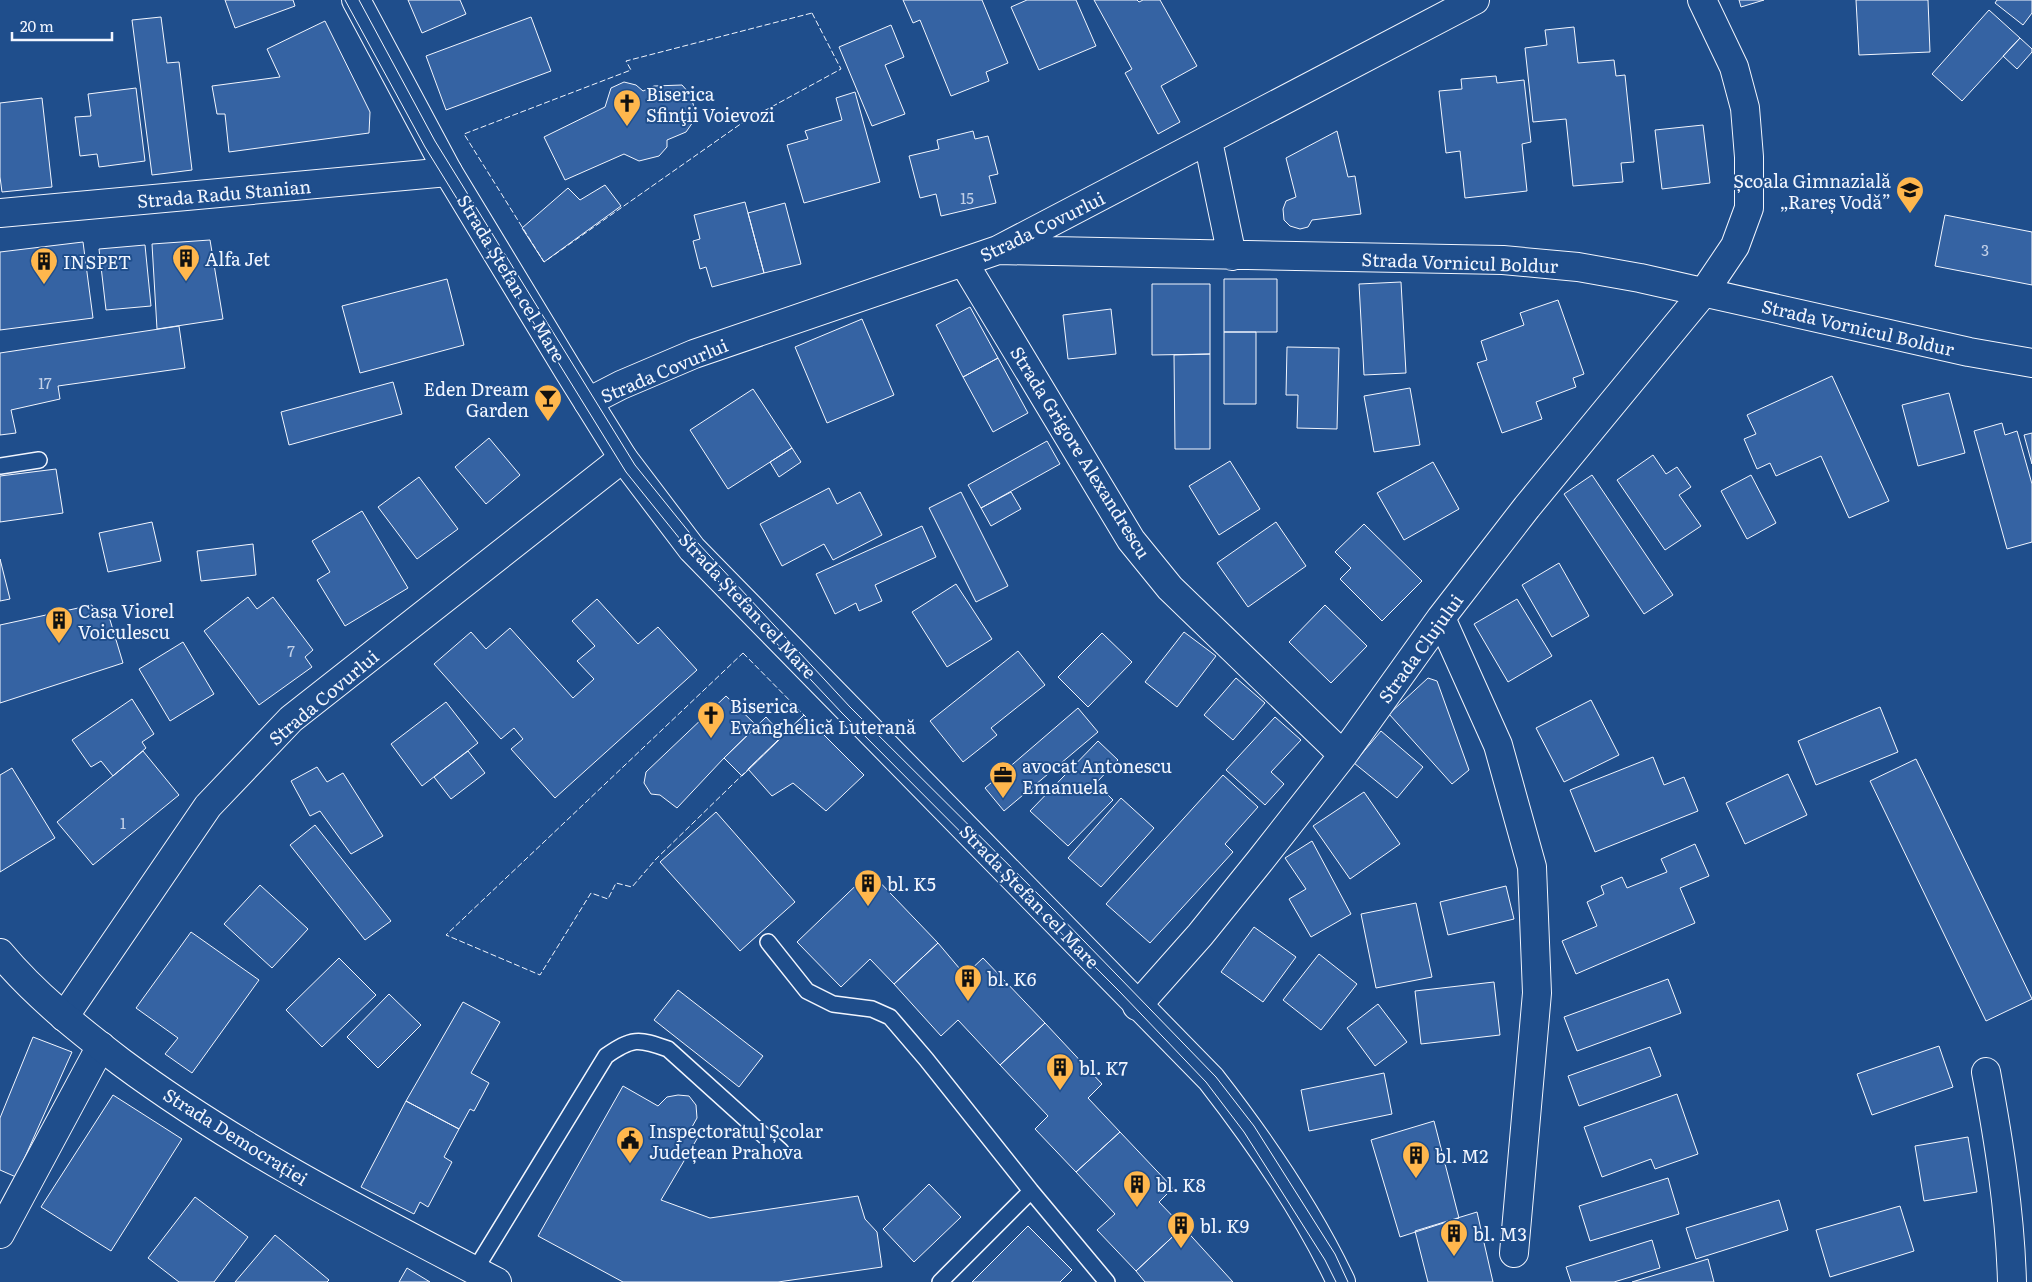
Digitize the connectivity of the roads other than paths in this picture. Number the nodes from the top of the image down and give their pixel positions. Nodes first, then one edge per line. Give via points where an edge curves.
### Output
1 (356, 0) edge
2 (1702, 0) edge
3 (1460, 4) edge
4 (1208, 141) junction
5 (448, 172) junction
6 (0, 213) edge
7 (998, 250) junction
8 (1232, 256) junction
9 (964, 263) junction
10 (1704, 292) junction
11 (2032, 363) edge
12 (588, 402) junction
13 (624, 458) junction
14 (39, 460) dead end
15 (0, 466) edge
16 (1441, 618) junction
17 (1343, 755) junction
18 (768, 942) dead end
19 (5, 963) edge
20 (1137, 1006) junction
21 (64, 1017) junction
22 (101, 1046) junction
23 (1986, 1072) dead end
24 (781, 1151) dead end
25 (1031, 1190) junction
26 (0, 1234) edge
27 (1514, 1253) dead end
28 (486, 1276) edge
29 (1333, 1276) edge
30 (940, 1282) edge
31 (1107, 1282) edge
32 (2012, 1282) edge

1 - 5 street, Strada Ștefan cel Mare
2 - 10 street, Strada Clujului via 1734,67 1745,108 1749,157 1748,208 1735,246
3 - 4 street, Strada Covurlui
4 - 7 street, Strada Covurlui
4 - 8 street
5 - 6 street, Strada Radu Stanian
5 - 12 street, Strada Ștefan cel Mare
7 - 8 street, Strada Vornicul Boldur
7 - 9 street, Strada Covurlui
8 - 10 street, Strada Vornicul Boldur via 1502,260 1587,269
9 - 12 street, Strada Covurlui via 694,354 621,384
9 - 17 street, Strada Grigore Alexandrescu via 1131,540 1170,588
10 - 11 street, Strada Vornicul Boldur via 1969,352
10 - 16 street, Strada Clujului
12 - 13 street, Strada Ștefan cel Mare
13 - 20 street, Strada Ștefan cel Mare via 692,549
13 - 21 street, Strada Covurlui via 291,720 208,806
14 - 15 lane
16 - 17 street, Strada Clujului
16 - 27 street via 1498,745 1532,867 1537,993
17 - 20 street, Strada Clujului via 1200,935
18 - 25 lane via 807,991 833,1004 872,1008 890,1017
19 - 21 street, Strada Democrației
20 - 29 street, Strada Ștefan cel Mare via 1211,1079 1249,1129 1298,1204
21 - 22 street, Strada Democrației
22 - 26 street
22 - 28 street, Strada Democrației via 150,1083 294,1174
23 - 32 street via 2003,1167
24 - 28 lane via 668,1049 646,1041 624,1043 606,1056
25 - 30 lane
25 - 31 lane

